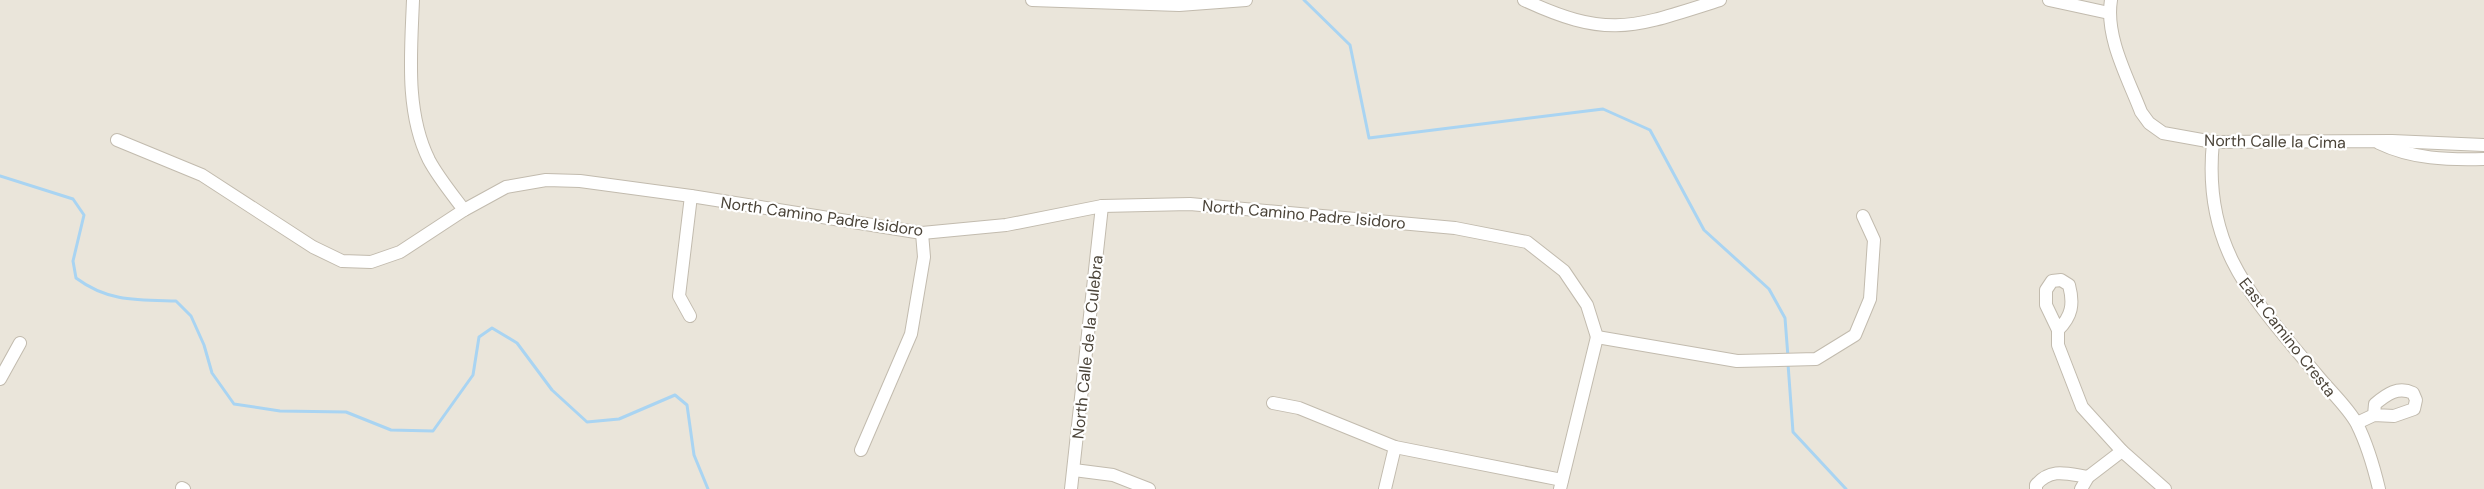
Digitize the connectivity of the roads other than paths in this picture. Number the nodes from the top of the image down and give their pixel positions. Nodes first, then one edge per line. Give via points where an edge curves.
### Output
1 (413, 0) edge
2 (1032, 0) edge
3 (1246, 0) edge
4 (1524, 0) edge
5 (1720, 0) edge
6 (2049, 0) edge
7 (2111, 0) edge
8 (1054, 1) edge
9 (2109, 13) junction
10 (117, 140) dead end
11 (2212, 142) junction
12 (2378, 143) junction
13 (2484, 145) edge
14 (2484, 159) edge
15 (691, 196) junction
16 (1102, 206) junction
17 (464, 210) junction
18 (1863, 216) dead end
19 (922, 233) junction
20 (690, 316) dead end
21 (2058, 330) dead end
22 (1598, 337) junction
23 (20, 343) dead end
24 (0, 379) edge
25 (1273, 403) dead end
26 (2373, 415) dead end
27 (2356, 423) junction
28 (1395, 447) junction
29 (861, 450) dead end
30 (2122, 451) junction
31 (1074, 470) junction
32 (2088, 477) junction
33 (1561, 485) edge
34 (1071, 489) edge
35 (1149, 489) edge
36 (1385, 489) edge
37 (2036, 489) edge
38 (2081, 489) edge
39 (2165, 489) edge
40 (2379, 489) edge

1 - 17 street via 411,60 416,122 429,160
2 - 8 street
3 - 8 street via 1179,5
4 - 5 street via 1563,17 1622,27
6 - 9 street
7 - 9 street
9 - 11 street, North Calle la Cima via 2113,36 2141,112 2149,123 2163,133
10 - 17 street, North Camino Padre Isidoro via 202,175 312,247 342,261 371,262 400,252
11 - 12 street, North Calle la Cima
11 - 27 street, East Camino Cresta via 2210,164 2217,223 2229,258 2250,294
12 - 13 street, North Calle la Cima
12 - 14 street, North Calle la Cima via 2398,152 2430,158
15 - 17 street, North Camino Padre Isidoro via 546,180 507,187
15 - 19 street, North Camino Padre Isidoro
15 - 20 street via 679,296
16 - 19 street, North Camino Padre Isidoro via 1006,225
16 - 22 street, North Camino Padre Isidoro via 1190,204 1455,228 1527,242 1564,271 1587,305
16 - 31 street, North Calle de la Culebra
18 - 22 street via 1874,240 1870,299 1855,334 1816,359 1737,361
19 - 29 street via 924,257 911,334
21 - 30 street via 2058,345 2082,407
22 - 33 street
23 - 24 street
25 - 28 street via 1299,408
26 - 27 street
27 - 40 street, East Camino Cresta
28 - 33 street
28 - 36 street
30 - 32 street
30 - 39 street
31 - 34 street, North Calle de la Culebra
31 - 35 street via 1113,475
32 - 37 street via 2060,472 2043,477
32 - 38 street

